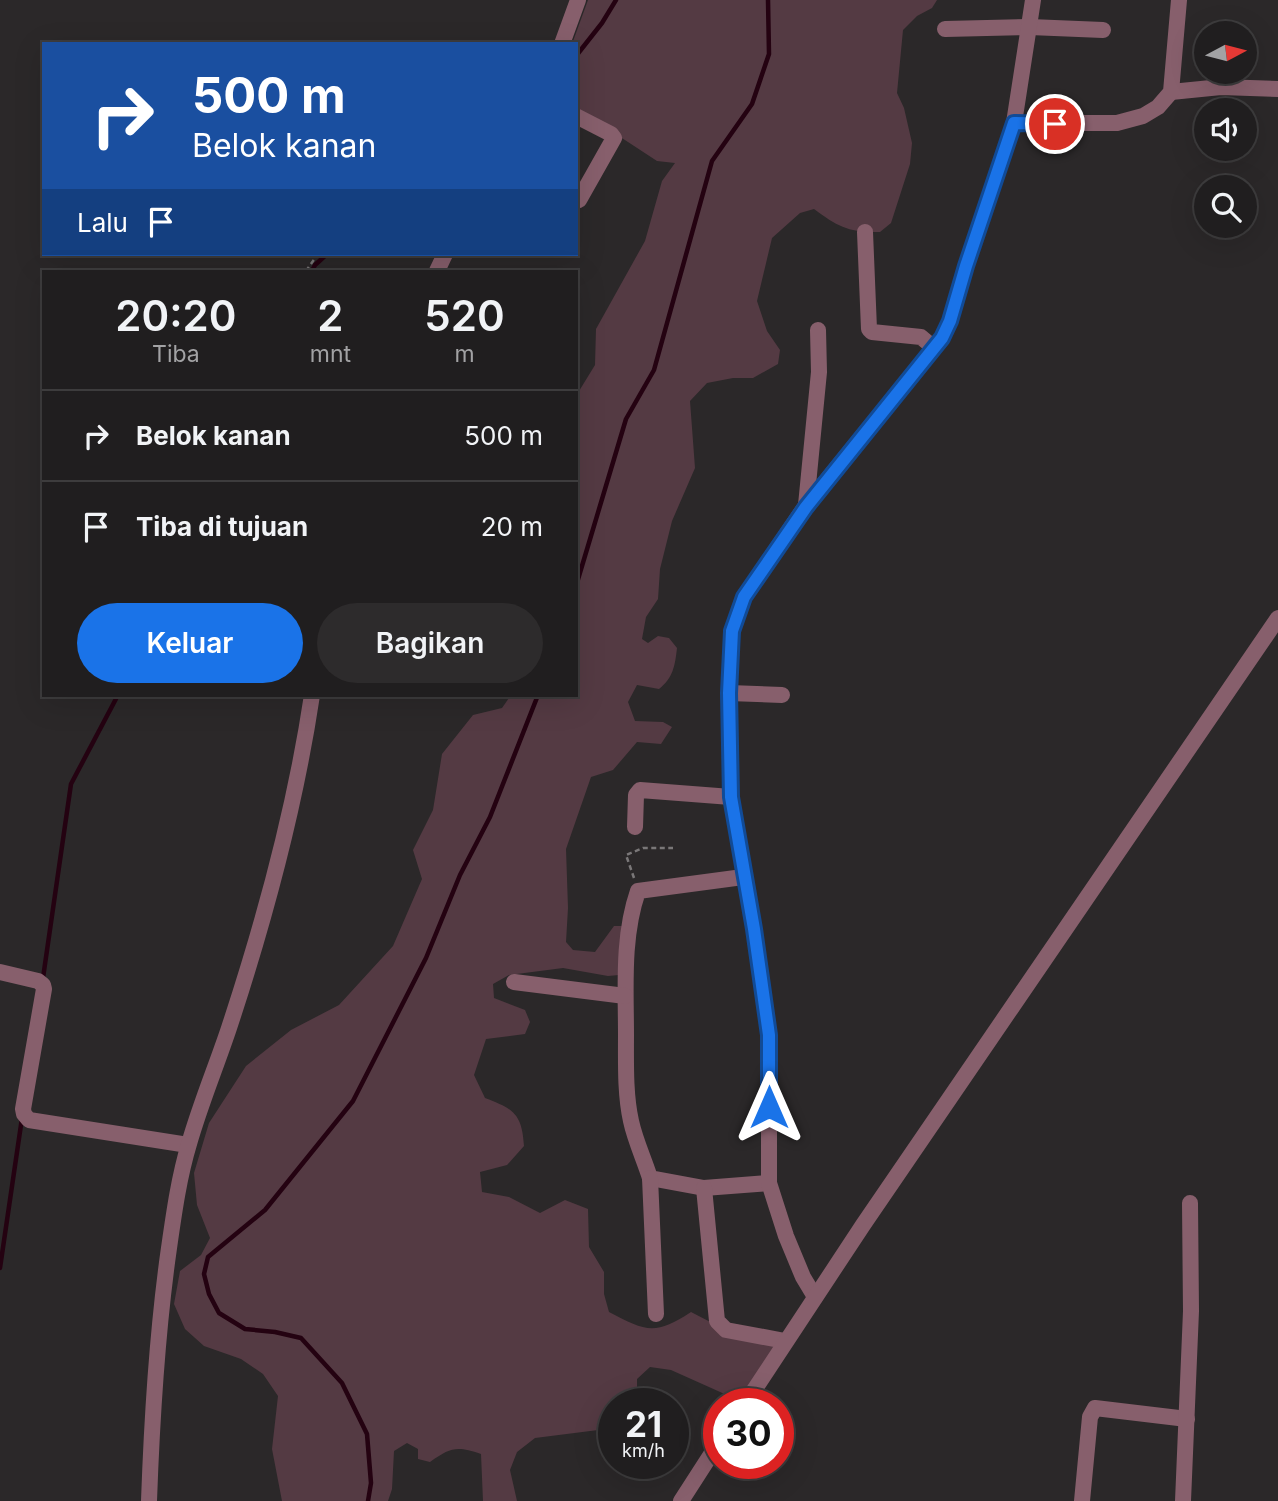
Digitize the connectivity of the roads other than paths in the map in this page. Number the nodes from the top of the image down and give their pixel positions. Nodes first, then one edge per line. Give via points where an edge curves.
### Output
1 (578, 0) edge
2 (1033, 0) edge
3 (1180, 0) edge
4 (1030, 27) junction
5 (945, 29) dead end
6 (1103, 30) dead end
7 (563, 42) edge
8 (1278, 89) edge
9 (1171, 92) junction
10 (578, 117) edge
11 (1014, 123) junction
12 (579, 200) dead end
13 (865, 232) dead end
14 (818, 330) dead end
15 (934, 348) junction
16 (806, 507) junction
17 (1278, 618) edge
18 (729, 693) junction
19 (782, 695) dead end
20 (312, 697) edge
21 (731, 797) junction
22 (635, 827) dead end
23 (743, 877) junction
24 (0, 972) edge
25 (514, 982) dead end
26 (625, 996) junction
27 (188, 1145) junction
28 (650, 1178) junction
29 (769, 1183) junction
30 (704, 1188) junction
31 (1190, 1203) dead end
32 (815, 1297) junction
33 (656, 1314) dead end
34 (785, 1341) junction
35 (755, 1388) edge
36 (1187, 1419) junction
37 (703, 1467) edge
38 (149, 1501) edge
39 (681, 1501) edge
40 (1082, 1501) edge
41 (1182, 1501) edge

1 - 7 street
2 - 4 street
3 - 9 street
4 - 5 street
4 - 6 street
4 - 11 street
8 - 9 street via 1221,87
9 - 11 street via 1158,107 1130,121
10 - 12 street via 614,138
11 - 15 street via 950,321
13 - 15 street via 869,329 921,337
14 - 16 street via 819,372
15 - 16 street
16 - 18 street via 744,597 732,631
17 - 32 street
18 - 19 street
18 - 21 street
20 - 27 street via 275,877
21 - 22 street via 640,790
21 - 23 street
23 - 26 street via 638,891 628,940
23 - 29 street via 769,1035
24 - 27 street via 38,981 44,989 25,1118
25 - 26 street
26 - 28 street via 631,1121
27 - 38 street via 160,1312
28 - 30 street
28 - 33 street
29 - 30 street
29 - 32 street via 786,1236
30 - 34 street via 717,1321 726,1330
31 - 36 street
32 - 34 street
34 - 35 street
36 - 40 street via 1096,1408 1090,1417
36 - 41 street
37 - 39 street

